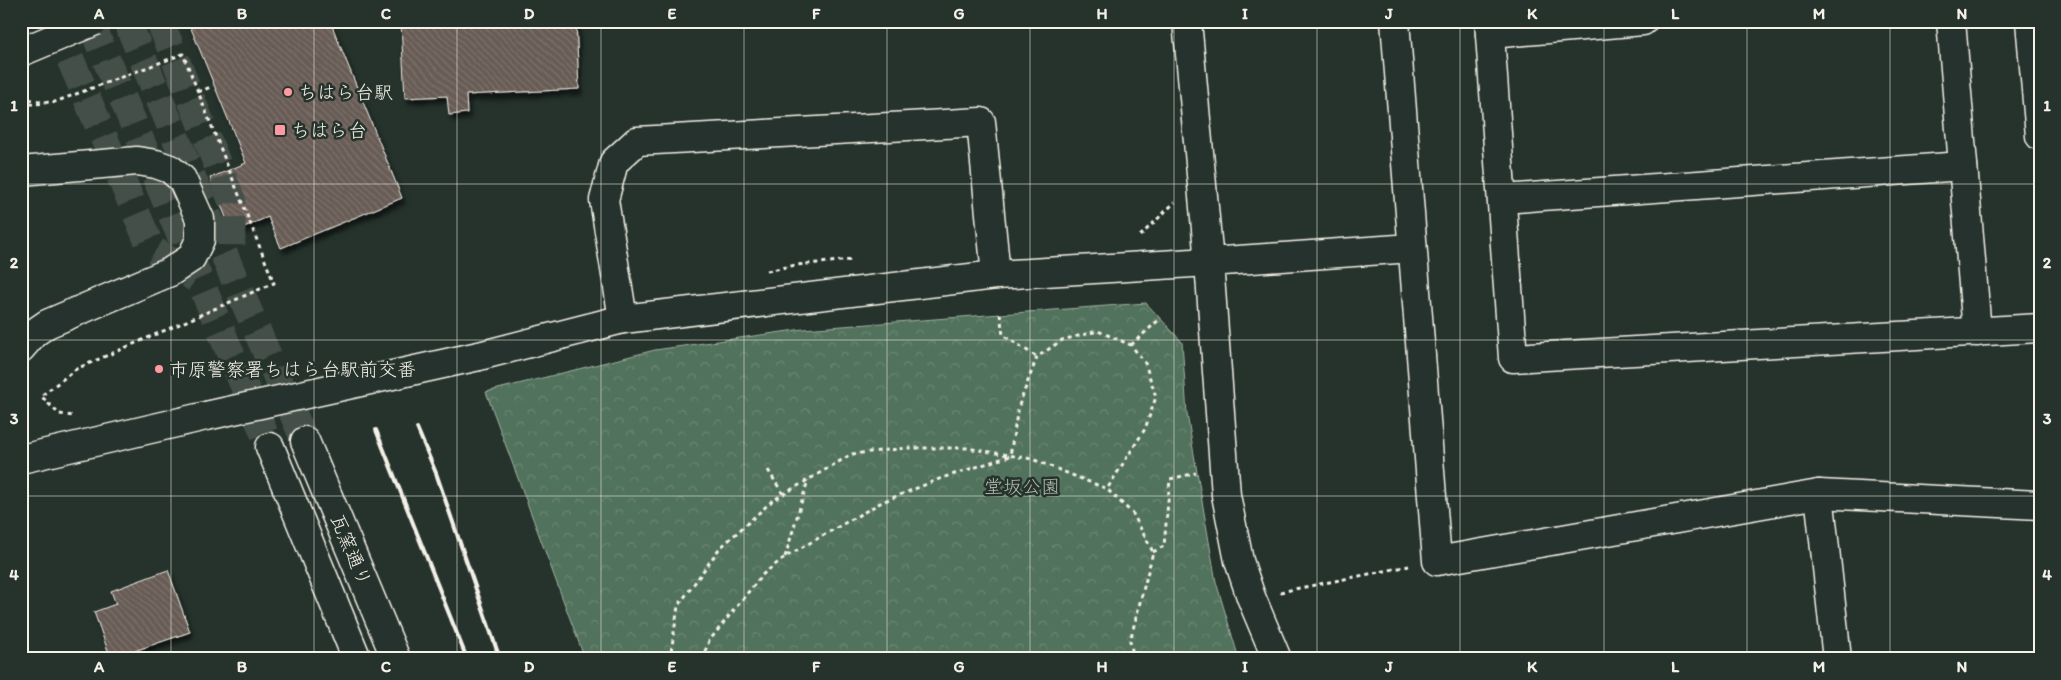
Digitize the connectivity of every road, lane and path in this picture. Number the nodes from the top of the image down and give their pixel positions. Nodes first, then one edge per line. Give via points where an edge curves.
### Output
1 (95, 21) edge
2 (1187, 21) edge
3 (1395, 21) edge
4 (1643, 21) edge
5 (1951, 21) edge
6 (2030, 21) edge
7 (1489, 28) edge
8 (21, 52) edge
9 (213, 86) dead end
10 (198, 92) junction
11 (21, 98) edge
12 (52, 103) junction
13 (21, 105) edge
14 (2040, 136) edge
15 (1963, 166) junction
16 (21, 172) edge
17 (1174, 195) dead end
18 (1502, 199) junction
19 (1137, 239) dead end
20 (1412, 248) junction
21 (1208, 262) junction
22 (996, 275) junction
23 (1000, 314) dead end
24 (1161, 318) dead end
25 (623, 319) junction
26 (2040, 328) edge
27 (1976, 332) junction
28 (1131, 345) junction
29 (21, 348) edge
30 (1037, 356) junction
31 (76, 416) dead end
32 (305, 441) tunnel mouth
33 (270, 447) tunnel mouth
34 (1010, 456) junction
35 (21, 459) edge
36 (768, 470) dead end
37 (1197, 473) dead end
38 (809, 479) junction
39 (1107, 489) junction
40 (783, 494) junction
41 (1820, 494) junction
42 (2040, 505) edge
43 (1154, 552) junction
44 (785, 557) junction
45 (1437, 561) junction
46 (1251, 597) junction
47 (357, 659) edge
48 (396, 659) edge
49 (670, 659) edge
50 (702, 659) edge
51 (1134, 659) edge
52 (1277, 659) edge
53 (1837, 659) edge

1 - 8 street, bridge
2 - 21 street
3 - 20 street
4 - 7 street
5 - 15 street
6 - 14 street
7 - 18 street
9 - 10 path
10 - 12 path via 183,54
10 - 31 path via 274,282 76,369 41,396 59,414
11 - 12 path
12 - 13 path
15 - 18 street
15 - 27 street
16 - 29 street via 137,161 156,164 170,169 182,179 200,219 200,240 190,258 170,272 48,324 34,333
17 - 19 path via 1175,202
18 - 27 street via 1514,358
20 - 21 street
20 - 45 street
21 - 22 street
21 - 46 street via 1226,494 1238,560
22 - 25 street
22 - 25 street via 981,122 637,141 614,162 604,200
23 - 30 path via 1003,335
24 - 28 path
25 - 35 street, bridge via 479,356
26 - 27 street
28 - 30 path via 1098,331 1062,340
28 - 39 path via 1145,363 1156,397 1145,429
30 - 34 path via 1018,408
32 - 48 street, 瓦窯通り
33 - 47 street, 瓦窯通り
34 - 38 path via 967,448 908,448 852,454
34 - 39 path via 1032,459
34 - 44 path via 882,502
36 - 40 path
37 - 43 path via 1170,479 1164,546
38 - 40 path
38 - 44 path
39 - 43 path via 1133,514
40 - 49 path via 719,549 678,606
41 - 42 street
41 - 45 street
41 - 53 street
43 - 51 path via 1130,641
44 - 50 path via 762,575 709,641
45 - 46 path
46 - 52 street

